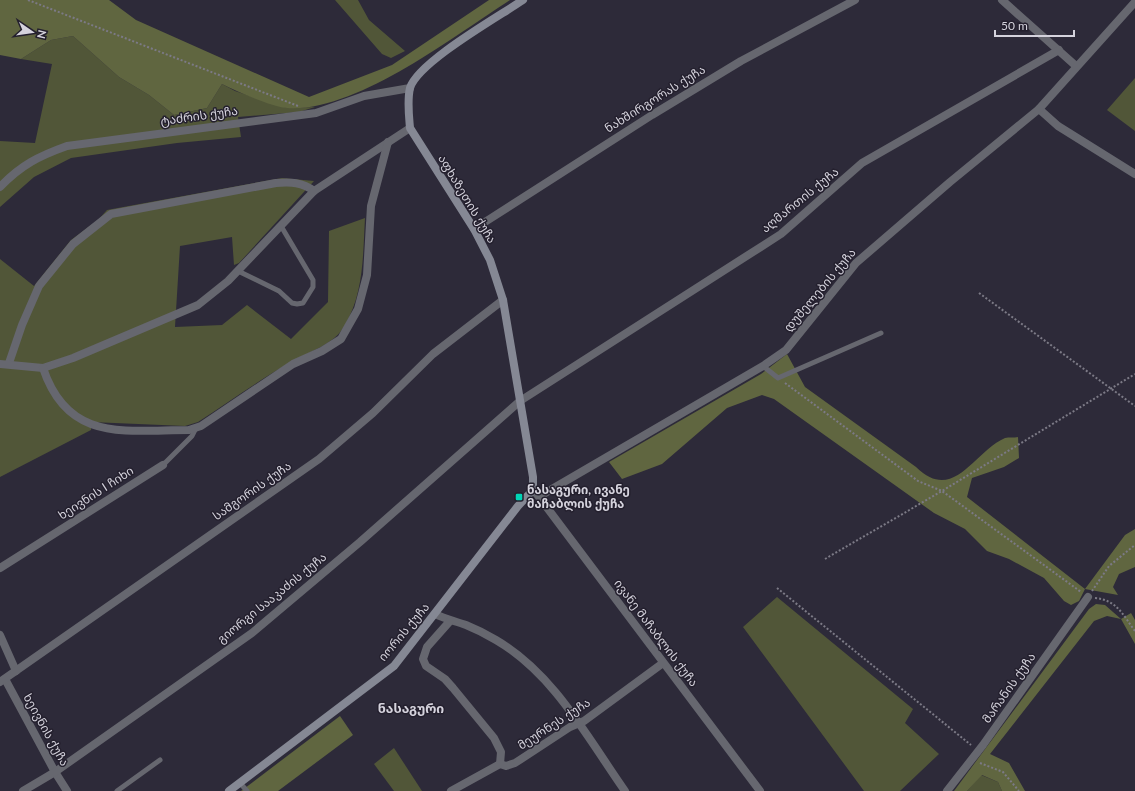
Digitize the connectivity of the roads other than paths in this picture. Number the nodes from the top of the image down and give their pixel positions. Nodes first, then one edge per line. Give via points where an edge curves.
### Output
1 (523, 0) edge
2 (855, 0) edge
3 (1002, 0) edge
4 (1135, 2) edge
5 (1059, 50) junction
6 (1076, 66) junction
7 (410, 88) junction
8 (1039, 108) junction
9 (410, 128) junction
10 (388, 142) junction
11 (1135, 174) edge
12 (0, 187) edge
13 (314, 191) junction
14 (281, 226) junction
15 (474, 228) junction
16 (238, 271) junction
17 (503, 300) junction
18 (881, 333) dead end
19 (9, 363) junction
20 (0, 364) edge
21 (762, 366) junction
22 (43, 368) junction
23 (520, 401) junction
24 (196, 428) junction
25 (162, 464) joint
26 (536, 493) junction
27 (0, 568) edge
28 (1088, 598) road end
29 (435, 614) junction
30 (450, 622) junction
31 (0, 635) edge
32 (663, 663) junction
33 (16, 671) junction
34 (2, 681) edge
35 (578, 724) junction
36 (160, 760) dead end
37 (500, 764) junction
38 (55, 772) junction
39 (240, 783) junction
40 (23, 791) edge
41 (67, 791) edge
42 (117, 791) edge
43 (229, 791) edge
44 (247, 791) edge
45 (451, 791) edge
46 (625, 791) edge
47 (760, 791) edge
48 (946, 791) edge

1 - 7 street via 429,62
2 - 15 street, ნახშირგორას ქუჩა via 741,61 664,107
3 - 5 street
4 - 6 street, დუშელების ქუჩა
5 - 6 street
5 - 23 street, აღმართის ქუჩა via 862,163 781,234
6 - 8 street, დუშელების ქუჩა
7 - 9 street
7 - 12 street, ტაძრის ქუჩა via 364,96 316,113 67,146 25,164
8 - 11 street via 1058,126
8 - 21 street, დუშელების ქუჩა via 856,263 786,350
9 - 10 street
9 - 15 street, აფხაზეთის ქუჩა
10 - 13 street
10 - 24 street via 371,206 367,275 358,309 341,339 293,364
13 - 14 street
13 - 19 street via 305,184 276,183 111,214 73,244 39,286
14 - 16 street
14 - 16 lane via 313,280 313,287 303,303 292,303 279,291
15 - 17 street, აფხაზეთის ქუჩა via 490,260
16 - 22 street via 198,305 73,358
17 - 23 street, აფხაზეთის ქუჩა
17 - 33 street, სამგორის ქუჩა via 433,354 372,413 319,459
18 - 21 lane via 778,378
19 - 20 street
19 - 22 street
21 - 26 street, დუშელების ქუჩა
22 - 24 street via 47,381 57,396 76,417 95,427 109,430
23 - 26 street, აფხაზეთის ქუჩა
23 - 38 street, გიორგი სააკაძის ქუჩა via 252,633
24 - 25 lane, ხეივნის I ჩიხი via 192,436
25 - 27 street, ხეივნის I ჩიხი
26 - 29 street, იორის ქუჩა via 518,506
26 - 32 street, ივანე მაჩაბლის ქუჩა
28 - 48 street, მარანის ქუჩა via 978,751
29 - 30 street
29 - 39 street, იორის ქუჩა via 394,666
30 - 35 street via 478,630 521,657 553,689
30 - 37 street via 427,647 423,659 426,666 445,679 494,738 501,752
31 - 33 street
32 - 35 street, მეურნეს ქუჩა
32 - 47 street, ივანე მაჩაბლის ქუჩა
33 - 34 street, სამგორის ქუჩა
34 - 38 street, ხეივნის ქუჩა
35 - 37 street, მეურნეს ქუჩა via 515,763 506,766
35 - 46 street
36 - 42 lane
37 - 45 street, მეურნეს ქუჩა
38 - 40 street, გიორგი სააკაძის ქუჩა
38 - 41 street, ხეივნის ქუჩა
39 - 43 street, იორის ქუჩა
39 - 44 lane

